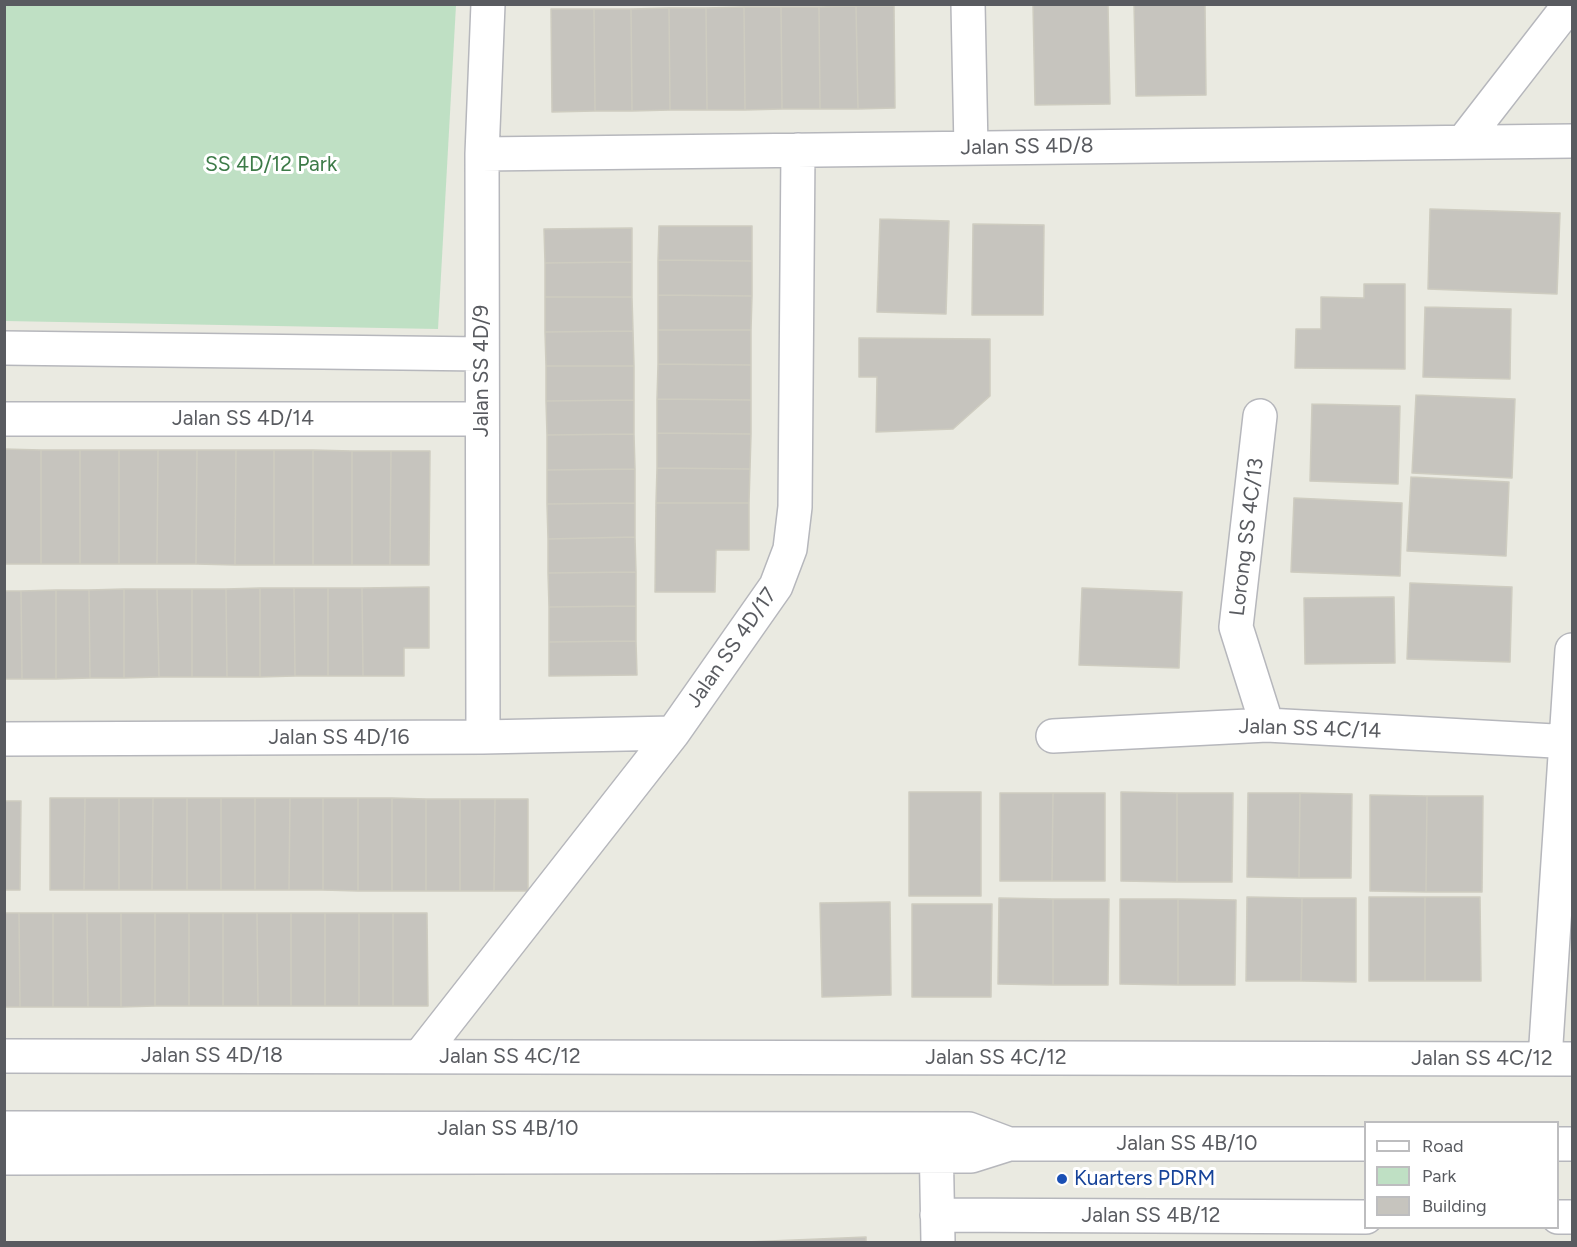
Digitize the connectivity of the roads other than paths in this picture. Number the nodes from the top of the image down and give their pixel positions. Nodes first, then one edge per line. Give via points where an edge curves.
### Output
1 (488, 4) edge
2 (968, 4) edge
3 (1570, 4) edge
4 (1572, 141) edge
5 (1463, 142) junction
6 (971, 148) junction
7 (798, 150) junction
8 (482, 154) junction
9 (4, 348) edge
10 (482, 354) junction
11 (1260, 417) dead end
12 (4, 419) edge
13 (482, 419) junction
14 (1572, 650) edge
15 (1267, 725) junction
16 (673, 733) junction
17 (1053, 736) dead end
18 (483, 737) junction
19 (4, 739) edge
20 (1570, 742) edge
21 (4, 1056) edge
22 (420, 1056) junction
23 (1559, 1059) edge
24 (4, 1128) edge
25 (937, 1143) junction
26 (1364, 1144) edge
27 (4, 1158) edge
28 (1364, 1216) edge
29 (938, 1229) edge
30 (1255, 1229) edge

1 - 8 street, Jalan SS 4D/9
2 - 6 street
3 - 5 street
4 - 5 street, Jalan SS 4D/8
5 - 6 street, Jalan SS 4D/8
6 - 7 street, Jalan SS 4D/8
7 - 8 street, Jalan SS 4D/8
7 - 16 street, Jalan SS 4D/17 via 795,507 790,549 776,586
8 - 10 street, Jalan SS 4D/9
9 - 10 street
10 - 13 street, Jalan SS 4D/9
11 - 15 street, Lorong SS 4C/13 via 1236,627
12 - 13 street, Jalan SS 4D/14
13 - 18 street, Jalan SS 4D/9
14 - 20 street
15 - 17 street, Jalan SS 4C/14
15 - 20 street, Jalan SS 4C/14
16 - 18 street, Jalan SS 4D/16
16 - 22 street, Jalan SS 4D/17
18 - 19 street, Jalan SS 4D/16
20 - 23 street
21 - 22 street, Jalan SS 4D/18
22 - 23 street, Jalan SS 4C/12
24 - 25 street, Jalan SS 4B/10
25 - 26 street, Jalan SS 4B/10 via 971,1155 1009,1144
25 - 27 street, Jalan SS 4B/10
25 - 29 street
28 - 30 street, Jalan SS 4B/12
29 - 30 street, Jalan SS 4B/12

